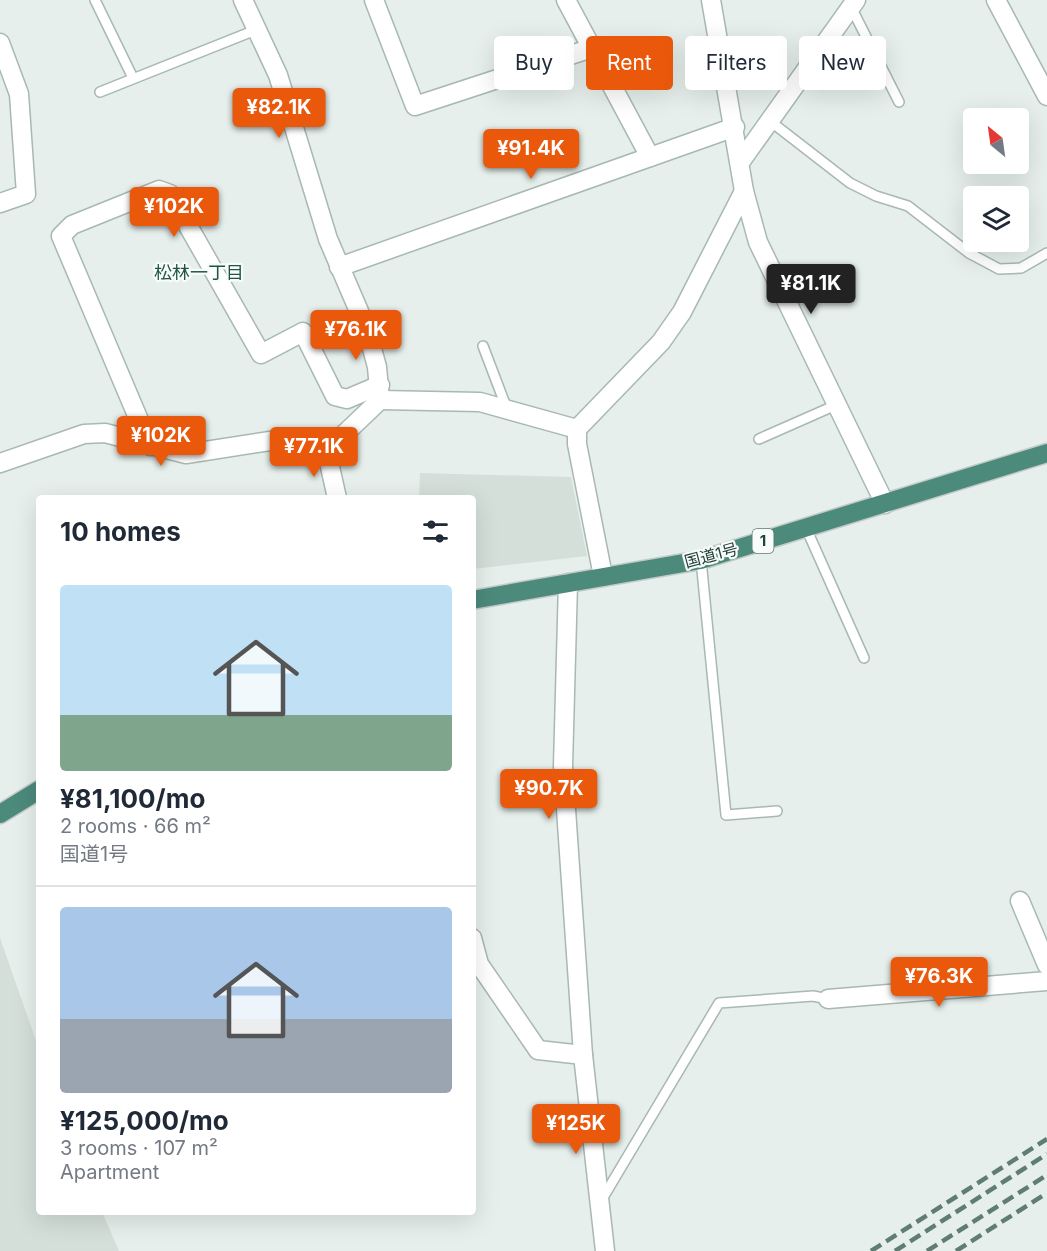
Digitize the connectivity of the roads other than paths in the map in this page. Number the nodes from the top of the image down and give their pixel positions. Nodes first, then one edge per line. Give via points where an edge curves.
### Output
1 (95, 0) edge
2 (243, 0) edge
3 (375, 0) edge
4 (566, 0) edge
5 (711, 0) edge
6 (996, 0) edge
7 (854, 4) edge
8 (258, 29) junction
9 (586, 37) edge
10 (0, 43) edge
11 (586, 50) edge
12 (133, 78) junction
13 (614, 90) edge
14 (100, 92) dead end
15 (1047, 96) edge
16 (899, 102) dead end
17 (770, 121) junction
18 (735, 127) junction
19 (650, 157) junction
20 (741, 161) junction
21 (744, 191) junction
22 (0, 203) edge
23 (1047, 253) edge
24 (339, 267) junction
25 (483, 346) dead end
26 (380, 392) junction
27 (836, 405) junction
28 (507, 409) junction
29 (577, 429) junction
30 (759, 439) dead end
31 (150, 446) junction
32 (326, 449) junction
33 (1047, 453) edge
34 (0, 463) edge
35 (337, 495) edge
36 (885, 504) junction
37 (806, 528) junction
38 (701, 560) junction
39 (603, 576) junction
40 (568, 583) junction
41 (476, 599) edge
42 (864, 658) dead end
43 (36, 792) edge
44 (777, 811) dead end
45 (0, 814) edge
46 (1020, 901) dead end
47 (476, 953) edge
48 (1047, 964) edge
49 (1047, 981) edge
50 (828, 999) joint
51 (583, 1055) junction
52 (600, 1203) junction
53 (605, 1251) edge

1 - 12 lane
2 - 8 street
3 - 11 street via 416,106
4 - 9 street
5 - 18 street
6 - 15 street
7 - 16 lane
7 - 17 street
8 - 12 lane
8 - 24 street via 278,75
10 - 22 street via 19,94 26,194
12 - 14 lane
13 - 19 street
17 - 20 street
17 - 23 lane via 850,183 908,206 969,253 999,269 1021,268
18 - 19 street
18 - 20 street
19 - 24 street
20 - 21 street
21 - 27 street via 766,262
21 - 29 street via 677,320 661,342
24 - 26 street via 367,330
25 - 28 lane
26 - 28 street via 480,402
26 - 31 street via 347,399 335,396 303,332 261,354 170,194 159,190 72,225 61,236
26 - 32 street
27 - 30 lane
27 - 36 street
28 - 29 street
29 - 39 street
31 - 32 street via 186,454 270,441
31 - 34 street via 105,433 84,434
32 - 35 street
33 - 36 highway, 国道1号 / 1
36 - 37 highway, 国道1号 / 1
37 - 38 highway, 国道1号 / 1
37 - 42 lane
38 - 39 highway, 国道1号 / 1
38 - 44 lane via 726,815
39 - 40 highway, 国道1号 / 1
40 - 41 highway, 国道1号 / 1
40 - 51 street via 563,766
43 - 45 highway
46 - 48 street
47 - 51 street via 479,964 538,1050
49 - 50 street
50 - 52 lane via 813,996 719,1003
51 - 52 street
52 - 53 street

